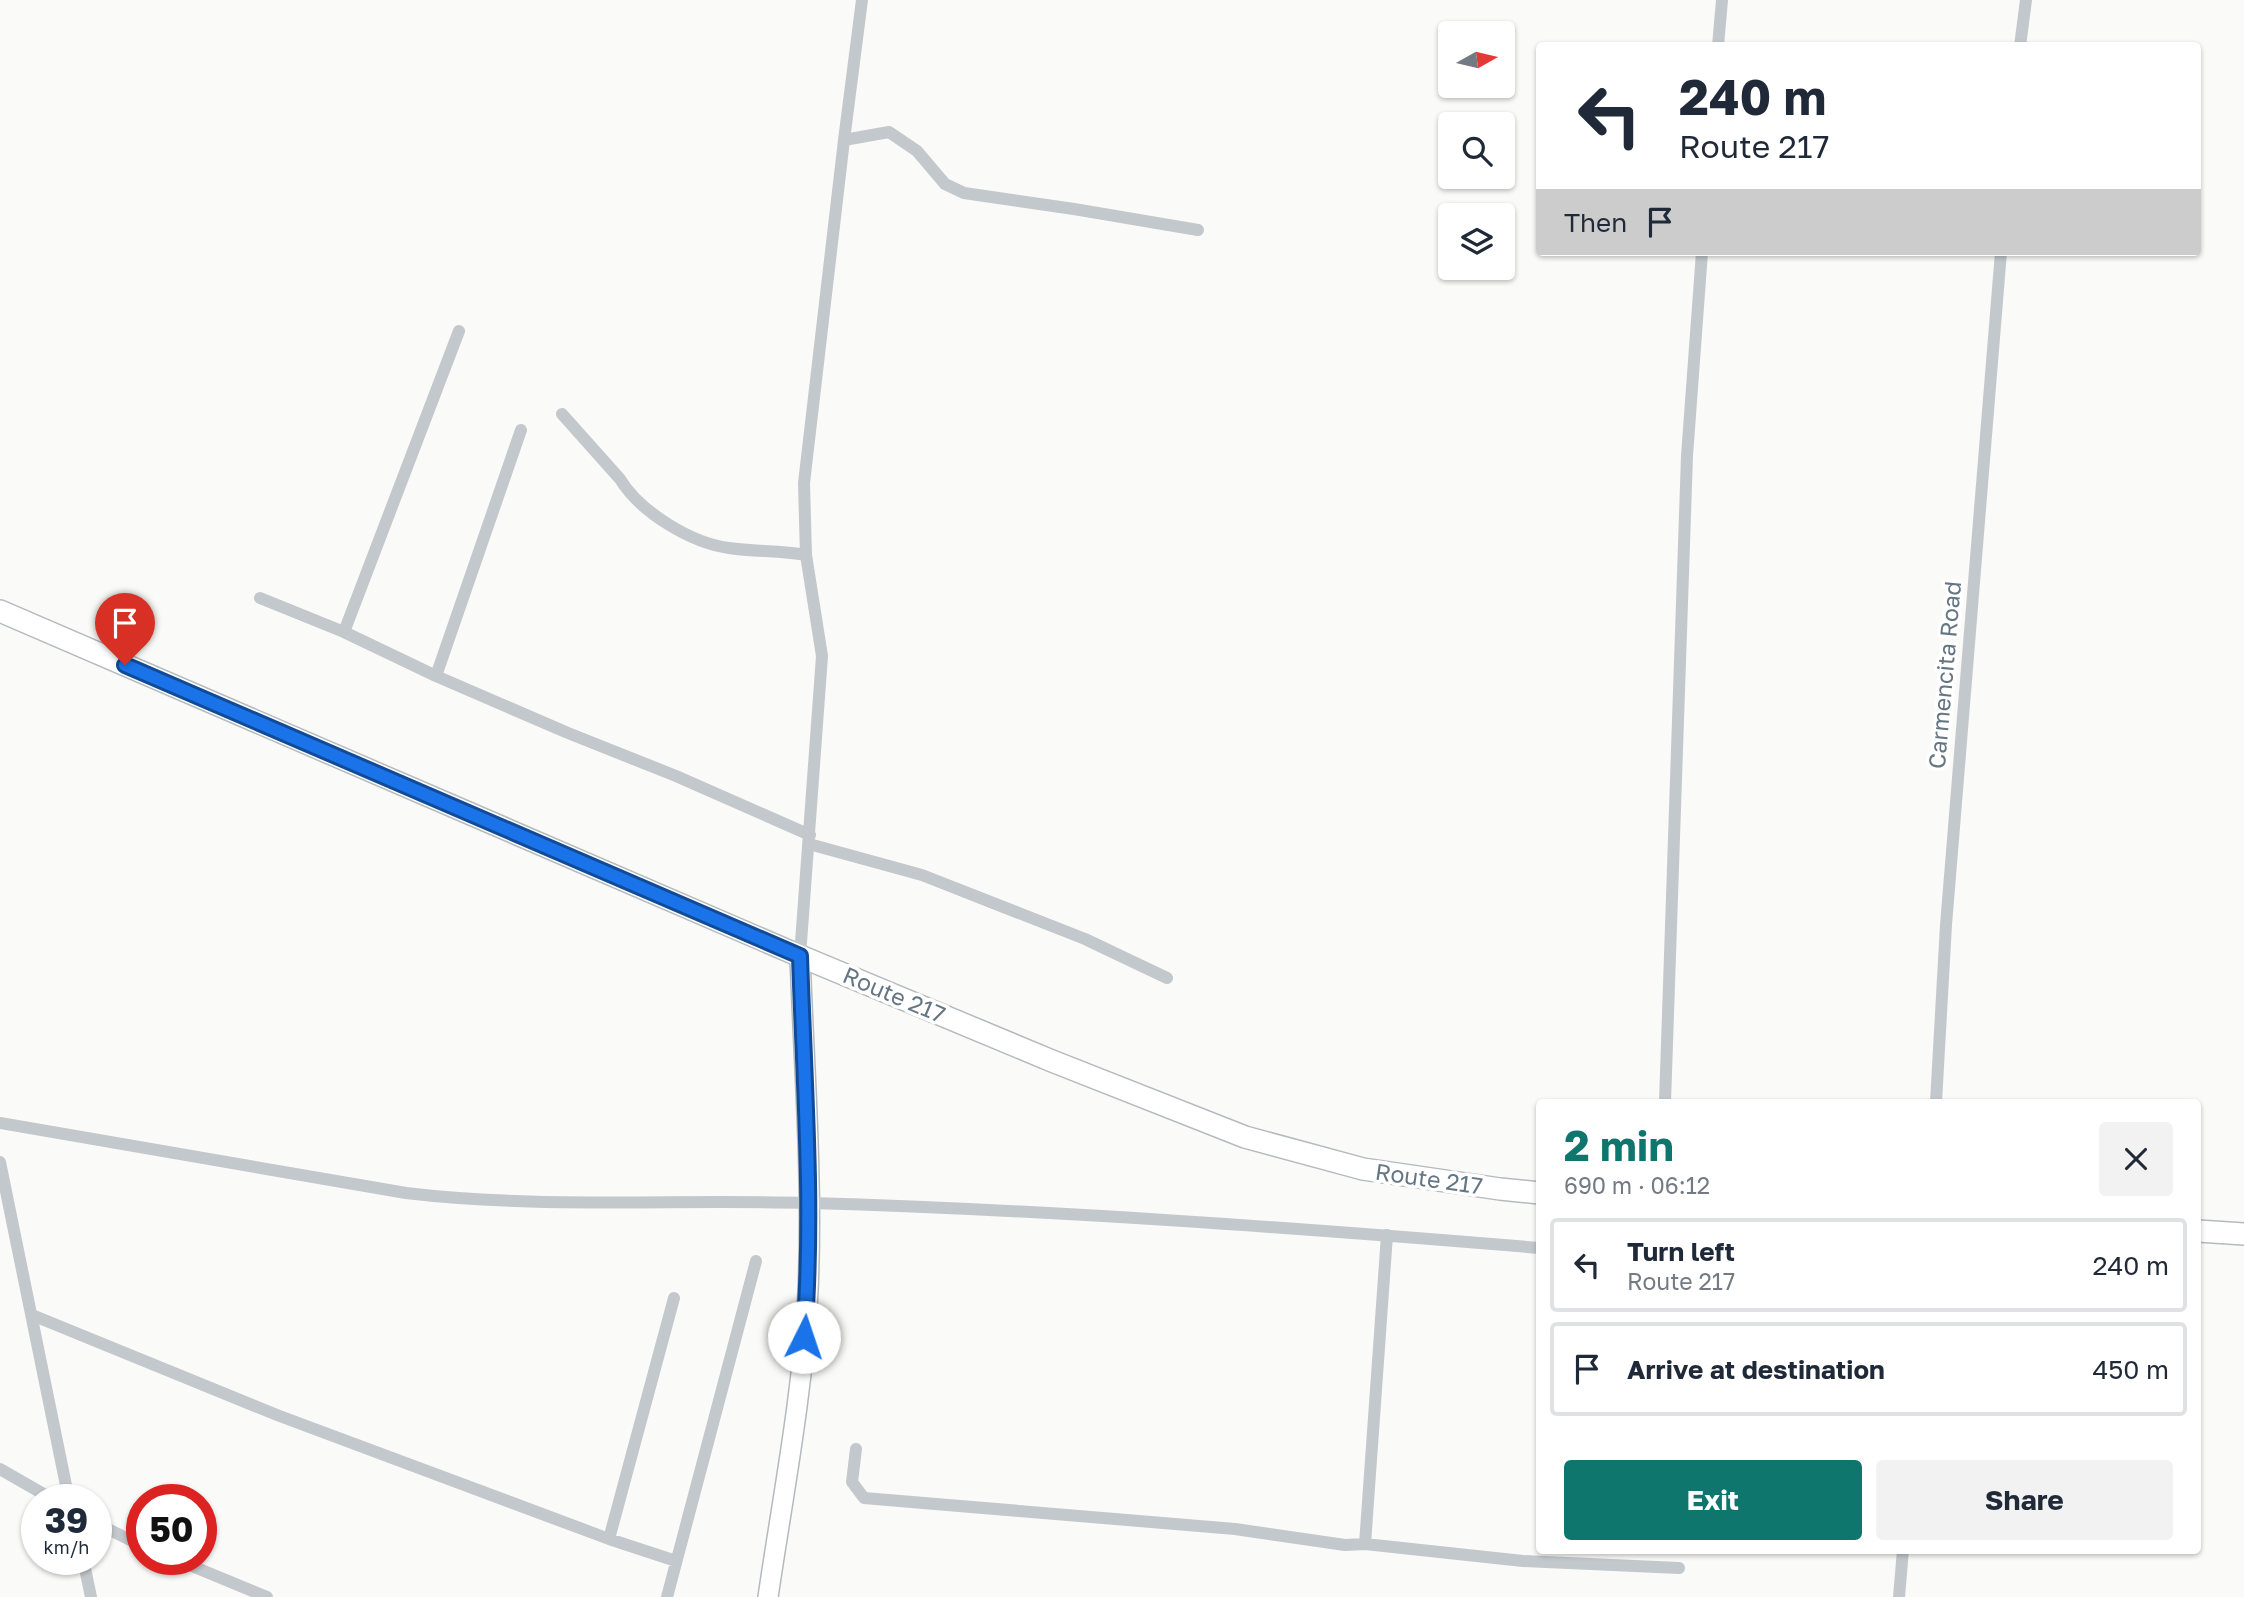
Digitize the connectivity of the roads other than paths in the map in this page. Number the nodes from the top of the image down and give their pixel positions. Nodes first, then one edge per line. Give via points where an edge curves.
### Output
1 (862, 0) edge
2 (1722, 0) edge
3 (2026, 0) edge
4 (1718, 42) edge
5 (2021, 42) edge
6 (844, 140) junction
7 (1198, 230) dead end
8 (1702, 256) edge
9 (2001, 256) edge
10 (459, 331) dead end
11 (562, 414) dead end
12 (521, 430) dead end
13 (806, 555) junction
14 (260, 598) dead end
15 (0, 611) edge
16 (344, 632) junction
17 (436, 676) junction
18 (809, 840) junction
19 (800, 956) junction
20 (1167, 978) dead end
21 (1665, 1099) edge
22 (1936, 1099) edge
23 (0, 1123) edge
24 (0, 1162) edge
25 (1536, 1193) edge
26 (809, 1203) junction
27 (2201, 1231) edge
28 (2244, 1234) edge
29 (1387, 1235) junction
30 (1536, 1248) edge
31 (756, 1261) dead end
32 (674, 1298) dead end
33 (32, 1315) junction
34 (856, 1449) dead end
35 (0, 1469) edge
36 (26, 1484) edge
37 (66, 1484) edge
38 (609, 1539) junction
39 (1365, 1544) junction
40 (1903, 1554) edge
41 (677, 1562) junction
42 (1679, 1568) dead end
43 (86, 1575) edge
44 (214, 1575) edge
45 (91, 1597) edge
46 (267, 1597) edge
47 (667, 1597) edge
48 (768, 1597) edge
49 (1899, 1597) edge

1 - 6 street
2 - 4 street
3 - 5 street
6 - 7 street via 889,132 917,152 945,184 964,193
6 - 13 street via 804,483
8 - 21 street via 1687,456
9 - 22 street, Carmencita Road
10 - 16 street
11 - 13 street via 628,491 651,512 699,541 730,549
12 - 17 street
13 - 18 street via 822,656
14 - 16 street
15 - 19 main road, Route 217
16 - 17 street
17 - 18 street via 676,776
18 - 19 street
18 - 20 street via 922,875 1085,939
19 - 25 main road, Route 217 via 1245,1137 1363,1169
19 - 26 main road
23 - 26 street via 446,1198
24 - 33 street
26 - 29 street via 1099,1215
26 - 48 main road via 803,1361
27 - 28 main road
29 - 30 street
29 - 39 street
31 - 41 street
32 - 38 street
33 - 37 street
33 - 38 street via 276,1415
34 - 39 street via 852,1482 864,1498
35 - 36 street
38 - 41 street
39 - 42 street via 1523,1561
40 - 49 street
41 - 47 street
43 - 45 street
44 - 46 street

